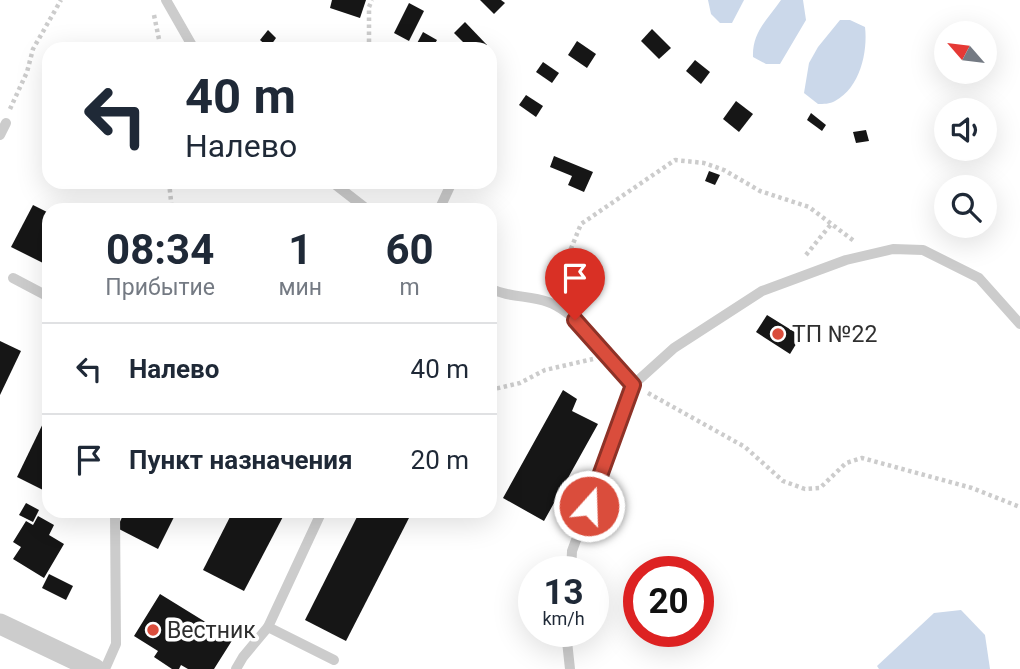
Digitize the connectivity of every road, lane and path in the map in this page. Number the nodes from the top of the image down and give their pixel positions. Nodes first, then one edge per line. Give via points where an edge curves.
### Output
1 (61, 0) edge
2 (166, 0) edge
3 (372, 0) edge
4 (154, 12) dead end
5 (159, 42) edge
6 (190, 42) edge
7 (369, 42) edge
8 (6, 123) joint
9 (0, 135) edge
10 (341, 189) edge
11 (359, 203) edge
12 (832, 223) junction
13 (872, 254) junction
14 (13, 278) dead end
15 (784, 283) junction
16 (497, 292) edge
17 (42, 293) edge
18 (549, 302) junction
19 (1020, 324) edge
20 (608, 356) junction
21 (633, 385) junction
22 (497, 388) edge
23 (1020, 507) edge
24 (115, 518) edge
25 (318, 518) edge
26 (572, 556) edge
27 (0, 624) edge
28 (268, 628) junction
29 (568, 647) edge
30 (334, 660) dead end
31 (94, 669) edge
32 (105, 669) edge
33 (236, 669) edge
34 (570, 669) edge

1 - 8 path via 33,49
2 - 6 lane
3 - 7 path
4 - 5 path
8 - 9 lane
10 - 11 lane
12 - 13 path
12 - 15 path
12 - 18 path via 809,207 761,191 724,170 675,160 581,224
13 - 15 lane
13 - 19 lane via 923,250 979,278
14 - 17 lane
15 - 21 lane via 762,291 674,348
16 - 18 lane
18 - 20 lane via 575,320
20 - 21 lane
20 - 22 path via 545,370
21 - 23 path via 745,447 783,481 805,489 820,488 846,463 862,458 972,488
21 - 26 lane
24 - 32 lane via 116,644
25 - 28 lane
27 - 31 street
28 - 30 lane
28 - 33 lane
29 - 34 lane

